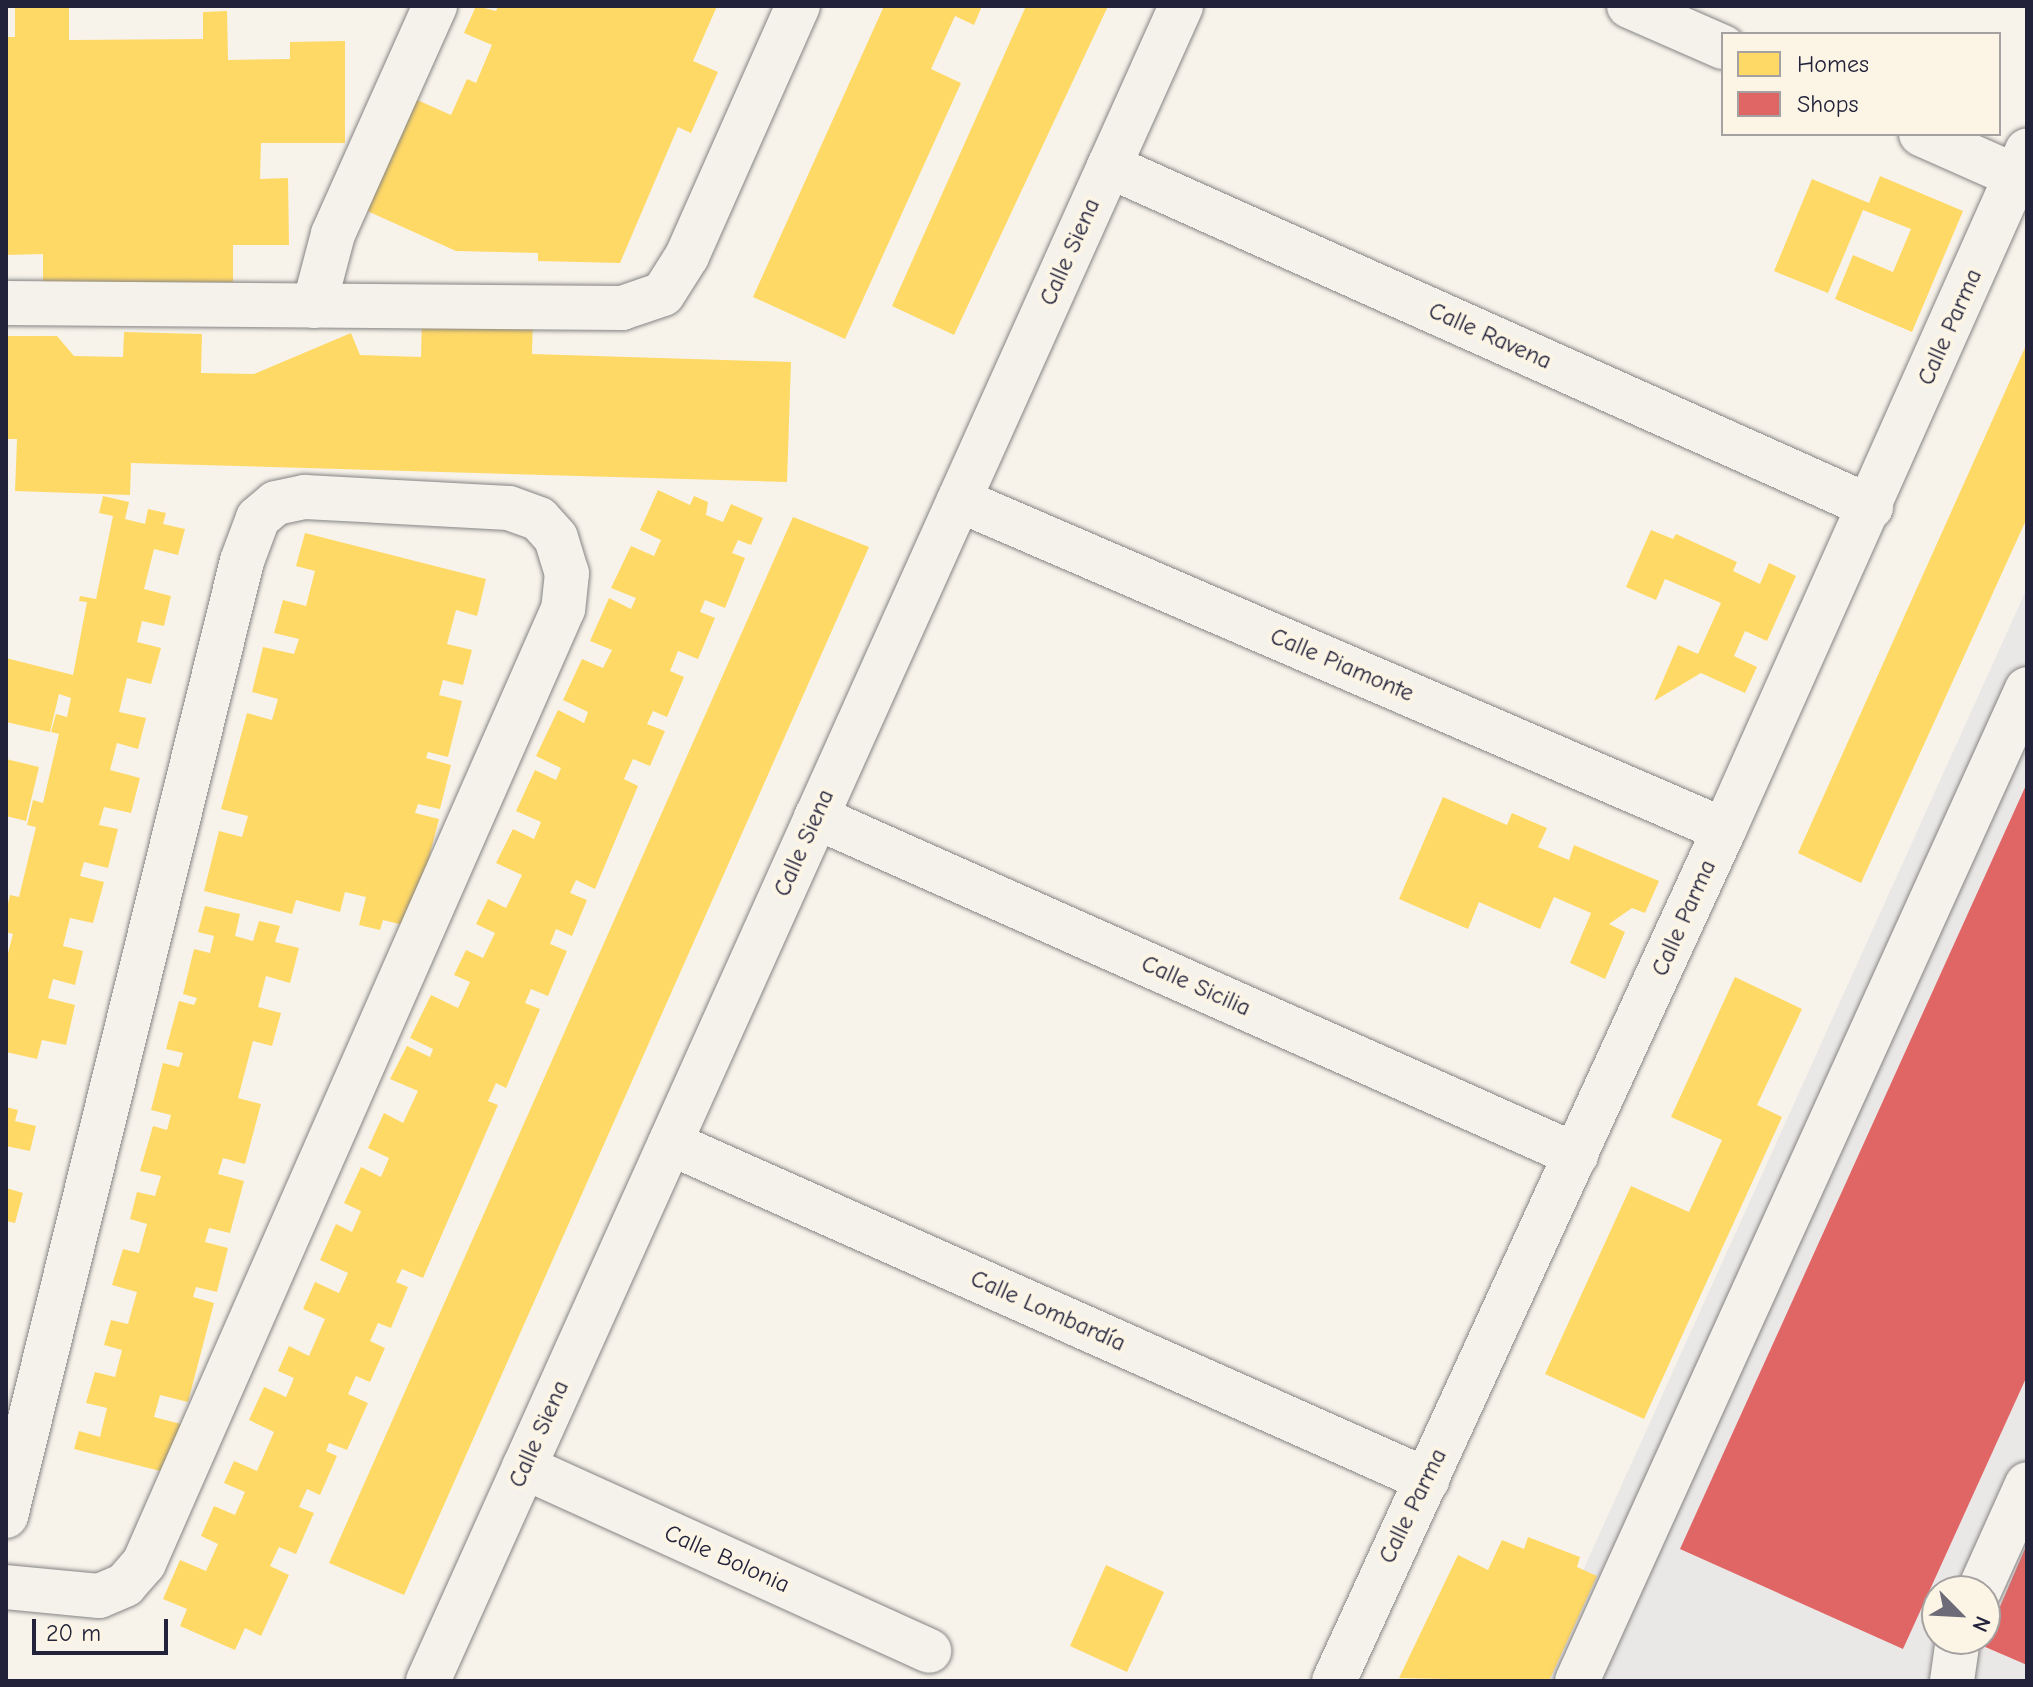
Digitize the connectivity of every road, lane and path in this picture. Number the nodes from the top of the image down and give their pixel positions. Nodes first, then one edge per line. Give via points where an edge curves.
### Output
1 (435, 6) edge
2 (798, 6) edge
3 (1181, 6) edge
4 (1629, 6) edge
5 (1721, 46) edge
6 (1928, 136) edge
7 (2022, 164) edge
8 (1109, 166) junction
9 (6, 303) edge
10 (314, 306) junction
11 (959, 500) junction
12 (1871, 507) junction
13 (2027, 689) edge
14 (816, 817) junction
15 (1724, 830) junction
16 (670, 1143) junction
17 (1576, 1155) junction
18 (524, 1467) junction
19 (1427, 1480) junction
20 (2027, 1484) edge
21 (6, 1516) edge
22 (1986, 1575) edge
23 (6, 1587) edge
24 (929, 1651) dead end
25 (1956, 1655) edge
26 (428, 1681) edge
27 (1334, 1681) edge
28 (1577, 1681) edge
29 (1952, 1681) edge

1 - 10 street via 333,234
2 - 10 street via 687,256 663,294 622,308
3 - 8 street, Calle Siena
4 - 5 street
6 - 7 street
7 - 12 street, Calle Parma
8 - 11 street, Calle Siena
8 - 12 street, Calle Ravena
9 - 10 street
11 - 14 street, Calle Siena
11 - 15 street, Calle Piamonte
12 - 15 street, Calle Parma
13 - 28 street
14 - 16 street, Calle Siena
14 - 17 street, Calle Sicilia
15 - 17 street, Calle Parma
16 - 18 street, Calle Siena
16 - 19 street, Calle Lombardía
17 - 19 street, Calle Parma
18 - 24 street, Calle Bolonia
18 - 26 street, Calle Siena
19 - 27 street, Calle Parma
20 - 22 street
21 - 23 street via 242,561 258,518 276,503 305,497 509,508 539,519 556,538 567,573 563,609 144,1563 125,1585 99,1596
25 - 29 street

